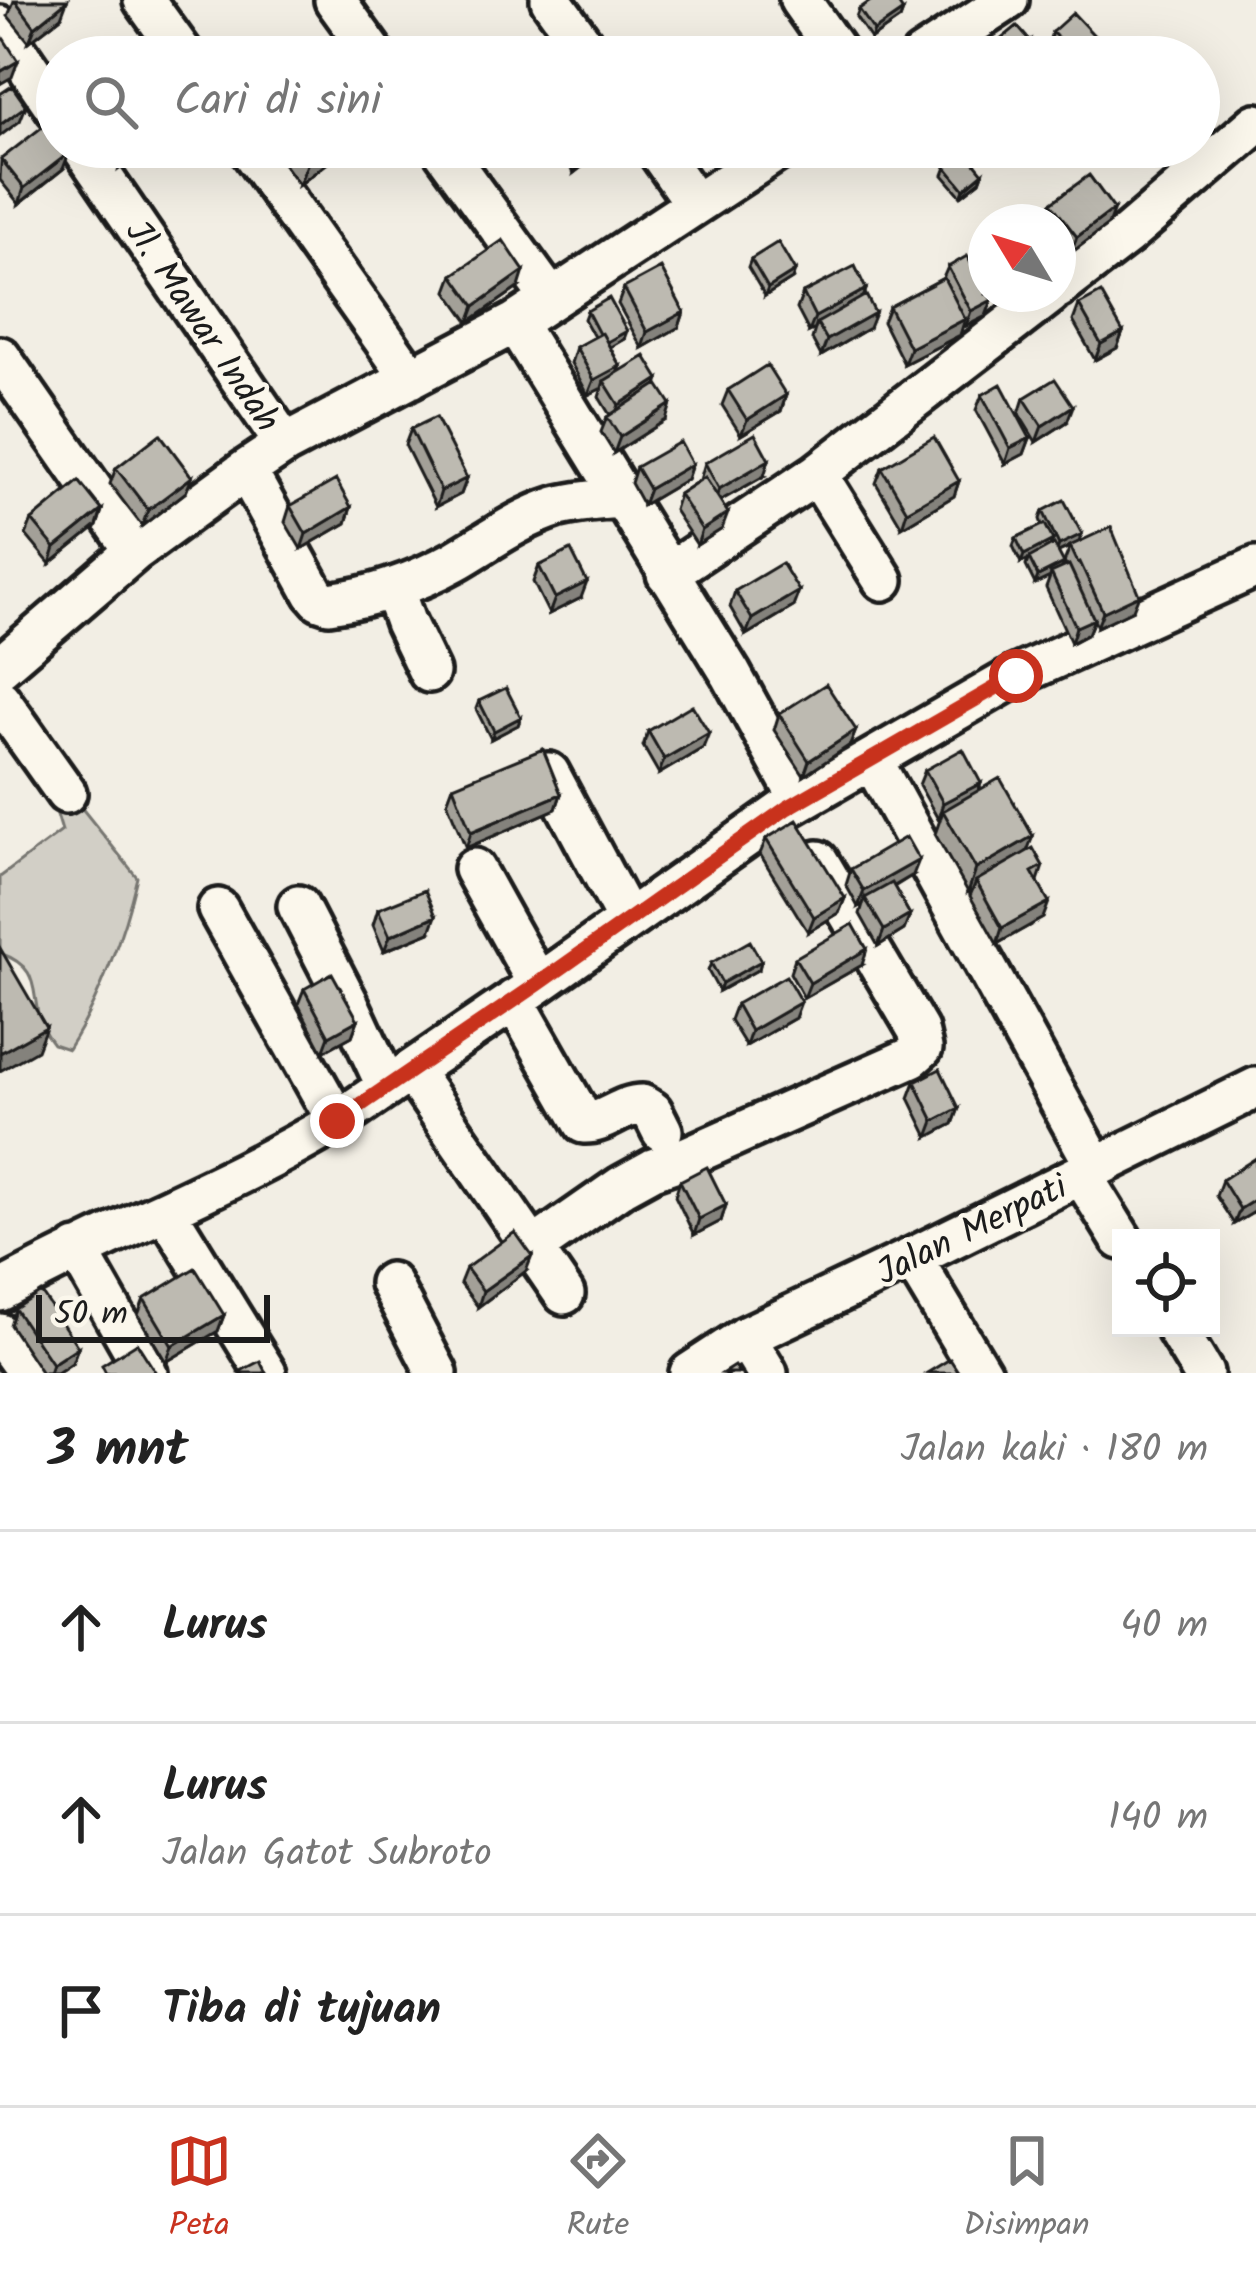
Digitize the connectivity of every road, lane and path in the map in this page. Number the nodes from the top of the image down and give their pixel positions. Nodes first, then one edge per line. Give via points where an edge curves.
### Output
1 (144, 0) edge
2 (335, 0) edge
3 (551, 0) edge
4 (800, 0) edge
5 (1008, 0) edge
6 (0, 26) edge
7 (169, 36) edge
8 (361, 36) edge
9 (577, 36) edge
10 (825, 36) edge
11 (953, 36) edge
12 (36, 79) edge
13 (1256, 124) edge
14 (1220, 155) edge
15 (96, 168) edge
16 (263, 168) edge
17 (456, 168) edge
18 (670, 168) edge
19 (751, 168) edge
20 (1204, 168) edge
21 (695, 204) junction
22 (1076, 274) edge
23 (551, 299) junction
24 (1027, 312) edge
25 (515, 323) junction
26 (0, 357) edge
27 (411, 378) junction
28 (285, 444) junction
29 (246, 470) junction
30 (817, 474) junction
31 (622, 498) junction
32 (135, 551) junction
33 (1256, 567) edge
34 (667, 574) junction
35 (883, 580) dead end
36 (393, 588) junction
37 (0, 668) edge
38 (429, 671) dead end
39 (0, 700) edge
40 (872, 760) junction
41 (549, 773) edge
42 (66, 793) dead end
43 (794, 804) junction
44 (474, 869) dead end
45 (298, 906) dead end
46 (218, 909) dead end
47 (627, 919) junction
48 (526, 992) junction
49 (399, 1079) junction
50 (1254, 1094) edge
51 (337, 1121) junction
52 (662, 1131) dead end
53 (1088, 1170) junction
54 (166, 1211) junction
55 (1116, 1229) edge
56 (533, 1248) junction
57 (77, 1250) junction
58 (912, 1258) junction
59 (6, 1275) edge
60 (390, 1283) dead end
61 (564, 1294) dead end
62 (0, 1334) edge
63 (745, 1336) junction
64 (1181, 1337) edge
65 (28, 1373) edge
66 (147, 1373) edge
67 (266, 1373) edge
68 (436, 1373) edge
69 (690, 1373) edge
70 (767, 1373) edge
71 (980, 1373) edge
72 (1203, 1373) edge

1 - 7 street
2 - 8 street
3 - 9 street
4 - 10 street
5 - 11 street
6 - 12 street
13 - 14 street
15 - 28 street, Jl. Mawar Indah
16 - 27 street
17 - 23 street
18 - 21 street
19 - 21 street
20 - 22 street
21 - 23 street
23 - 25 street
24 - 30 street
25 - 27 street
25 - 31 street
26 - 32 street
27 - 28 street
28 - 29 street
29 - 32 street
29 - 36 street via 320,600
30 - 34 street
30 - 35 street
31 - 34 street
31 - 36 street via 525,519
32 - 37 street
33 - 40 street via 1016,676
34 - 43 street via 738,687
36 - 38 street
39 - 42 street
40 - 43 street
40 - 53 street
41 - 47 street
43 - 47 street
43 - 56 street via 922,1048 622,1186
44 - 48 street
45 - 49 street
46 - 51 street
47 - 48 street
48 - 49 street
48 - 52 street via 580,1119 591,1124 643,1105
49 - 51 street
49 - 56 street
50 - 53 street, Jalan Merpati
51 - 54 street
53 - 55 street
53 - 58 street, Jalan Merpati
54 - 57 street
54 - 67 street
56 - 61 street
57 - 59 street
57 - 66 street
58 - 63 street, Jalan Merpati
58 - 71 street
60 - 68 street
62 - 65 street
63 - 69 street, Jalan Merpati
63 - 70 street
64 - 72 street

